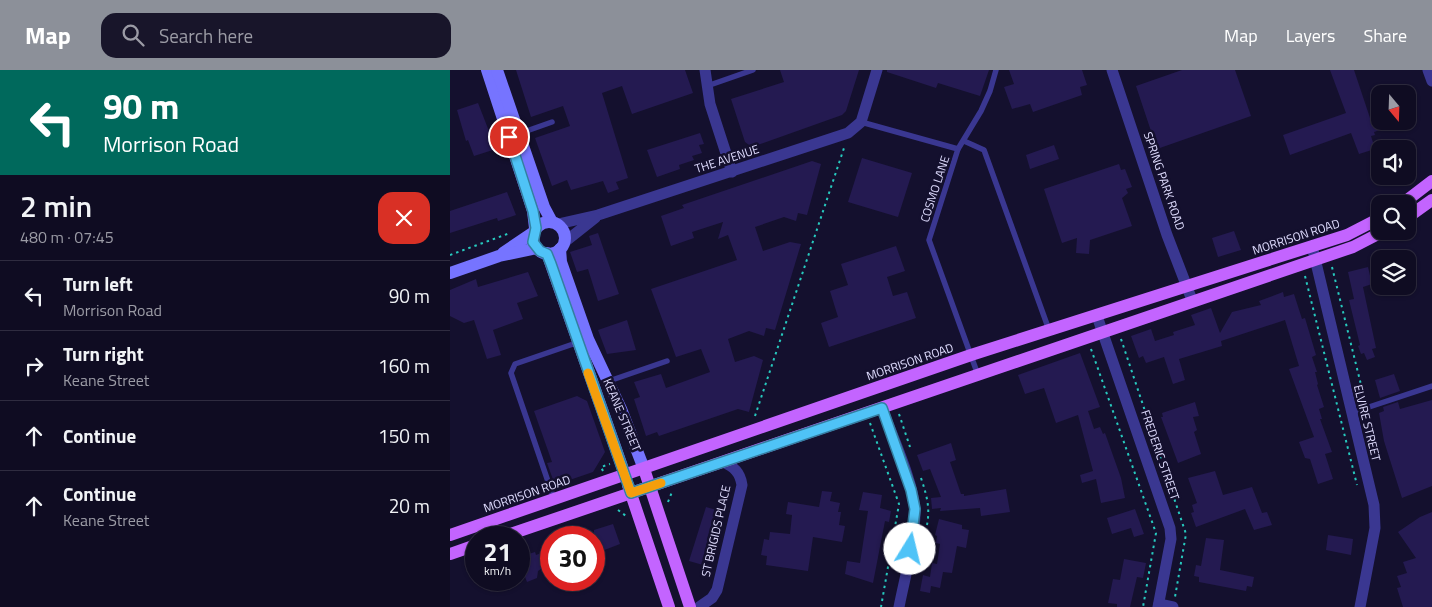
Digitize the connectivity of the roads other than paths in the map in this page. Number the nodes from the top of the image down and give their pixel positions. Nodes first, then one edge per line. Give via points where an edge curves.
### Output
1 (487, 70) edge
2 (498, 70) edge
3 (704, 70) edge
4 (754, 70) edge
5 (877, 70) edge
6 (996, 70) edge
7 (1112, 70) edge
8 (1428, 70) edge
9 (1432, 81) edge
10 (707, 86) junction
11 (552, 122) dead end
12 (861, 122) junction
13 (514, 135) junction
14 (964, 142) junction
15 (958, 150) junction
16 (732, 172) junction
17 (1432, 181) edge
18 (1414, 195) edge
19 (1432, 200) edge
20 (1416, 211) edge
21 (598, 215) junction
22 (555, 223) junction
23 (1371, 223) edge
24 (535, 230) junction
25 (1371, 238) edge
26 (563, 245) junction
27 (1312, 246) junction
28 (542, 251) junction
29 (499, 256) junction
30 (1315, 260) junction
31 (450, 273) edge
32 (1187, 287) junction
33 (1192, 300) junction
34 (1097, 316) junction
35 (1049, 330) junction
36 (1103, 332) junction
37 (583, 341) junction
38 (971, 355) junction
39 (667, 361) dead end
40 (978, 375) junction
41 (608, 381) junction
42 (592, 386) junction
43 (1432, 386) edge
44 (883, 412) junction
45 (1351, 413) junction
46 (723, 462) junction
47 (644, 469) junction
48 (625, 475) junction
49 (650, 486) junction
50 (631, 493) junction
51 (554, 500) junction
52 (530, 528) edge
53 (450, 535) edge
54 (465, 549) edge
55 (450, 554) edge
56 (1159, 605) edge
57 (669, 607) edge
58 (690, 607) edge
59 (699, 607) edge
60 (899, 607) edge
61 (1173, 607) edge
62 (1360, 607) edge

1 - 13 street
2 - 13 street
3 - 10 street
4 - 10 lane
5 - 12 street
6 - 14 lane, COSMO LANE via 990,91
7 - 32 street, SPRING PARK ROAD
8 - 9 street
10 - 16 street
11 - 13 lane
12 - 15 lane
12 - 16 street, THE AVENUE via 848,133
13 - 22 street via 544,207
13 - 24 street
14 - 15 lane, COSMO LANE
14 - 35 lane via 984,150
15 - 38 lane, COSMO LANE via 929,240
16 - 21 street, THE AVENUE
17 - 18 main road
19 - 20 main road
21 - 22 street, THE AVENUE
21 - 26 street, THE AVENUE
22 - 24 street via 543,222
22 - 26 street via 565,233
23 - 27 main road, MORRISON ROAD via 1347,235
24 - 28 street via 533,242
24 - 29 street
25 - 30 main road
26 - 28 street
26 - 37 street, KEANE STREET via 561,262
27 - 30 street, ELVIRE STREET
27 - 32 main road, MORRISON ROAD
28 - 29 street
28 - 37 street, KEANE STREET
29 - 31 street
30 - 33 main road
30 - 45 street, ELVIRE STREET
32 - 33 street, SPRING PARK ROAD
32 - 34 main road, MORRISON ROAD
33 - 36 main road
34 - 35 main road, MORRISON ROAD
34 - 36 street, FREDERIC STREET
35 - 38 main road, MORRISON ROAD
36 - 40 main road
36 - 56 street, FREDERIC STREET via 1170,528 1171,539
37 - 41 street, KEANE STREET
37 - 42 street, KEANE STREET
37 - 51 lane via 515,364 511,373
38 - 40 lane, COSMO LANE
38 - 47 main road, MORRISON ROAD
39 - 41 lane
40 - 44 main road
41 - 42 lane
41 - 47 street, KEANE STREET
42 - 48 street, KEANE STREET
43 - 45 lane
44 - 46 main road
44 - 60 street via 915,509
45 - 62 street, ELVIRE STREET via 1375,515
46 - 49 main road
46 - 59 street, ST BRIGIDS PLACE via 737,470 742,485 717,590
47 - 48 main road, MORRISON ROAD
47 - 49 main road
48 - 50 main road
48 - 51 main road, MORRISON ROAD
49 - 50 main road
49 - 58 main road
50 - 52 main road
50 - 57 main road
51 - 53 main road, MORRISON ROAD
54 - 55 main road
56 - 61 street

